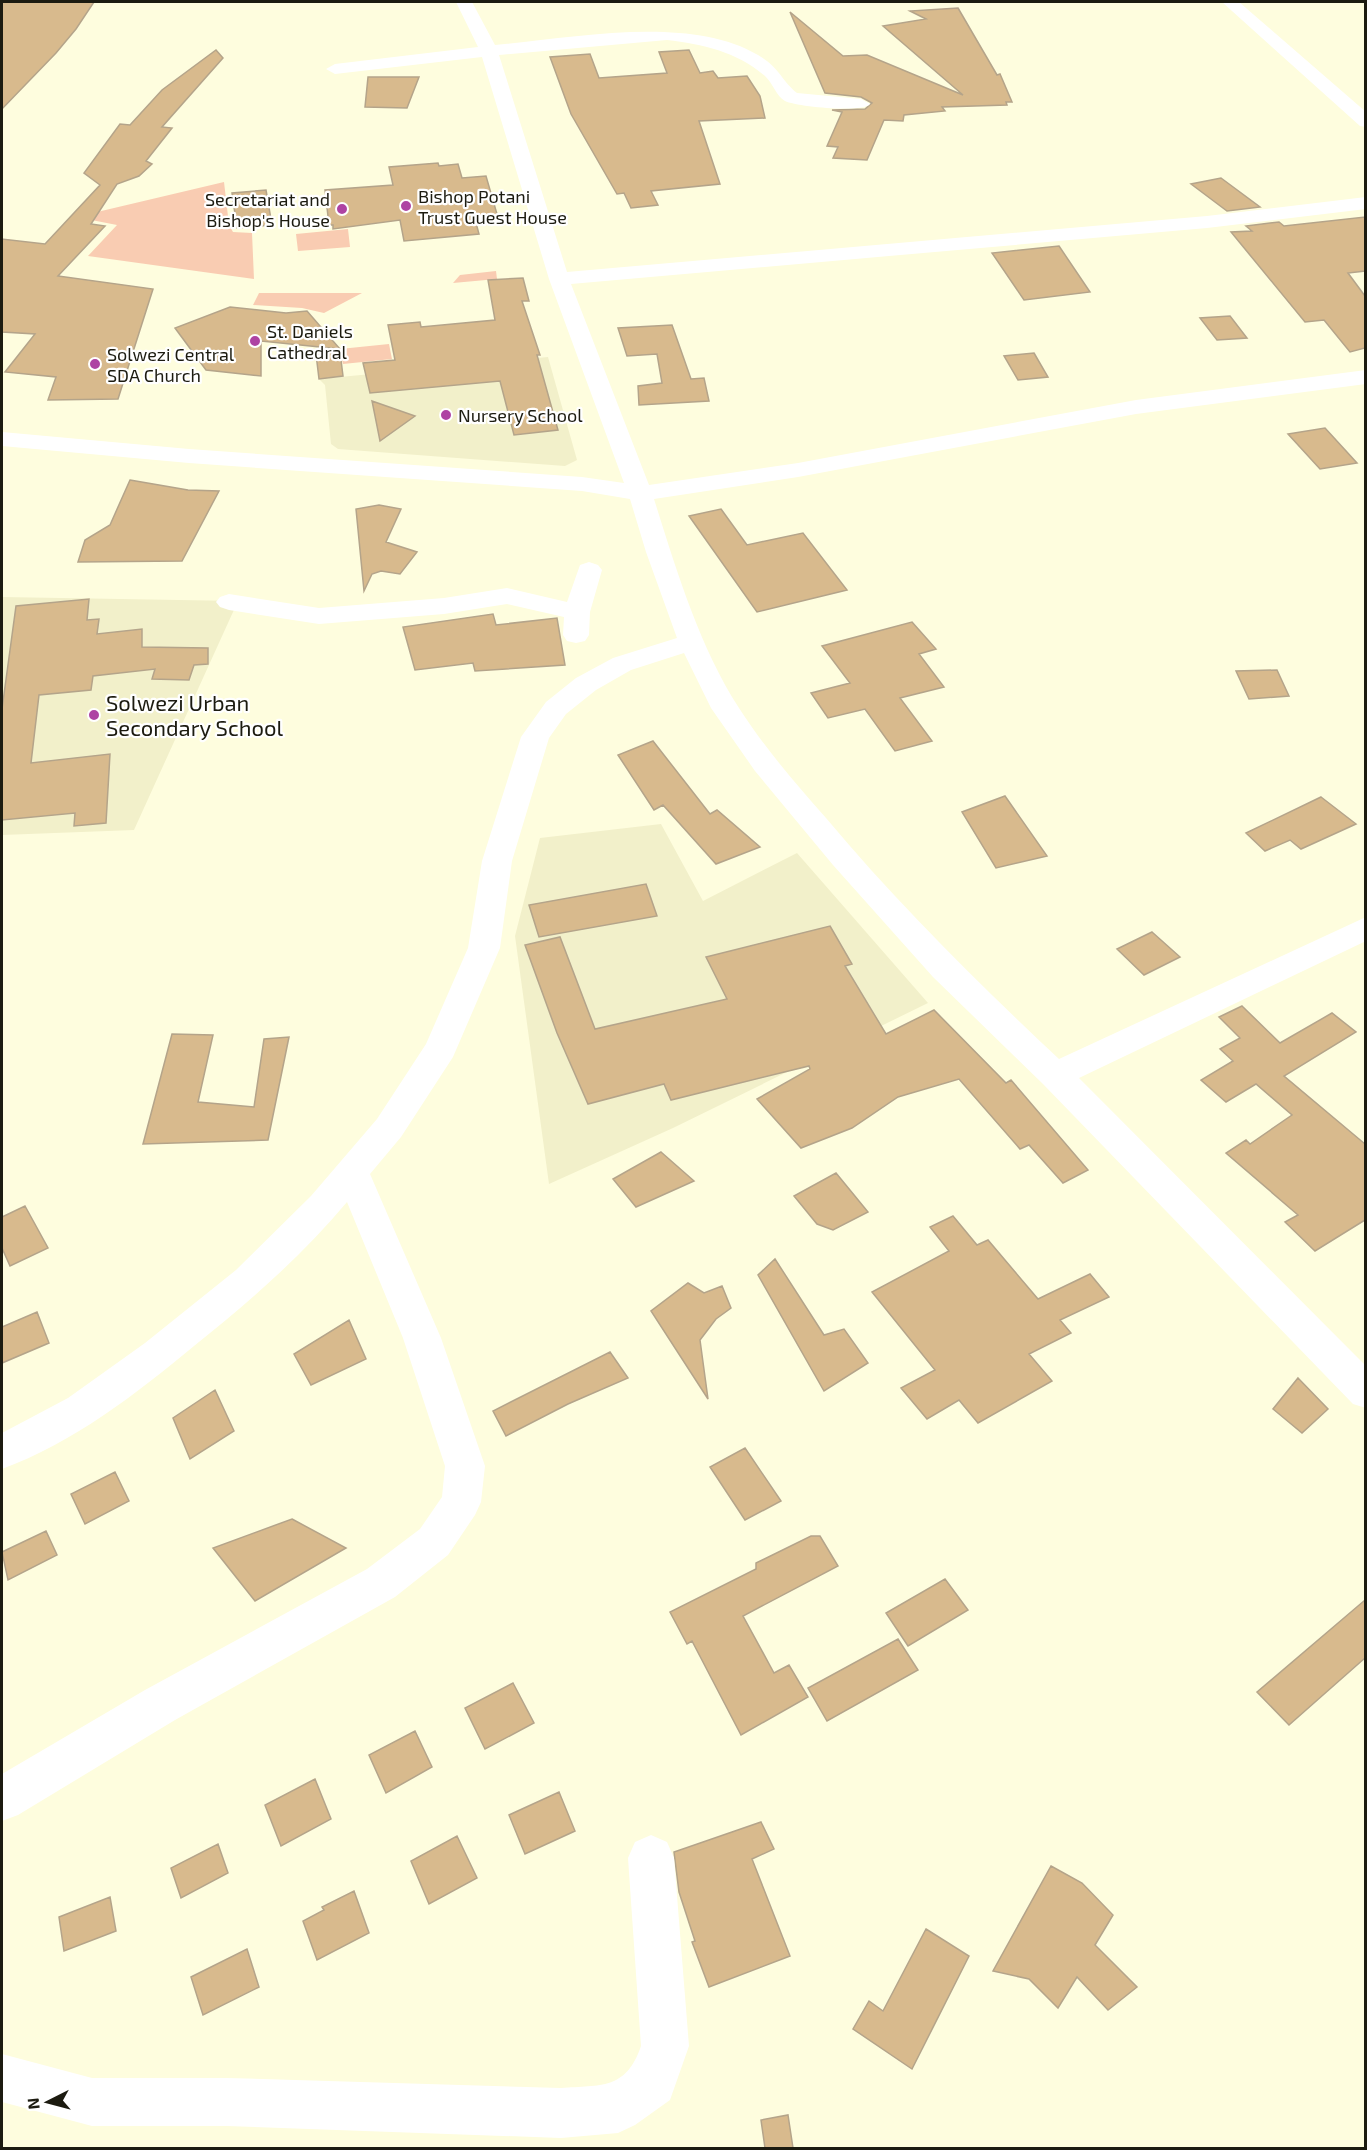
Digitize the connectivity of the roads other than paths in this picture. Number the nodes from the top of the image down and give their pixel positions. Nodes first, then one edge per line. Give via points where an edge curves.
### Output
1 (464, 2) edge
2 (1230, 2) edge
3 (488, 51) junction
4 (334, 69) dead end
5 (861, 104) dead end
6 (1365, 122) edge
7 (1365, 203) edge
8 (559, 279) junction
9 (1365, 377) edge
10 (2, 439) edge
11 (640, 493) junction
12 (589, 570) dead end
13 (229, 602) dead end
14 (692, 642) junction
15 (1365, 928) edge
16 (1055, 1075) junction
17 (352, 1171) junction
18 (1365, 1392) edge
19 (2, 1452) edge
20 (2, 1800) edge
21 (651, 1858) dead end
22 (2, 2078) edge

1 - 3 street
2 - 6 street
3 - 4 street
3 - 5 street via 667,35 696,38 744,52 775,76 789,96
3 - 8 street
7 - 8 street via 1207,222
8 - 11 street
9 - 11 street via 1205,396 1061,419 712,485
10 - 11 street via 582,484
11 - 14 street
12 - 13 street via 576,624 507,596 444,606 319,616
14 - 16 street via 725,708 765,765 944,969
14 - 17 street via 622,664 585,684 556,708 535,737 497,861 484,948 441,1048 389,1128
15 - 16 street
16 - 18 street
17 - 19 street via 323,1206 240,1289 82,1410
17 - 20 street via 422,1338 465,1466 461,1502 434,1542 381,1583 160,1705
21 - 22 street via 665,2046 652,2083 618,2108 561,2113 228,2102 92,2103

